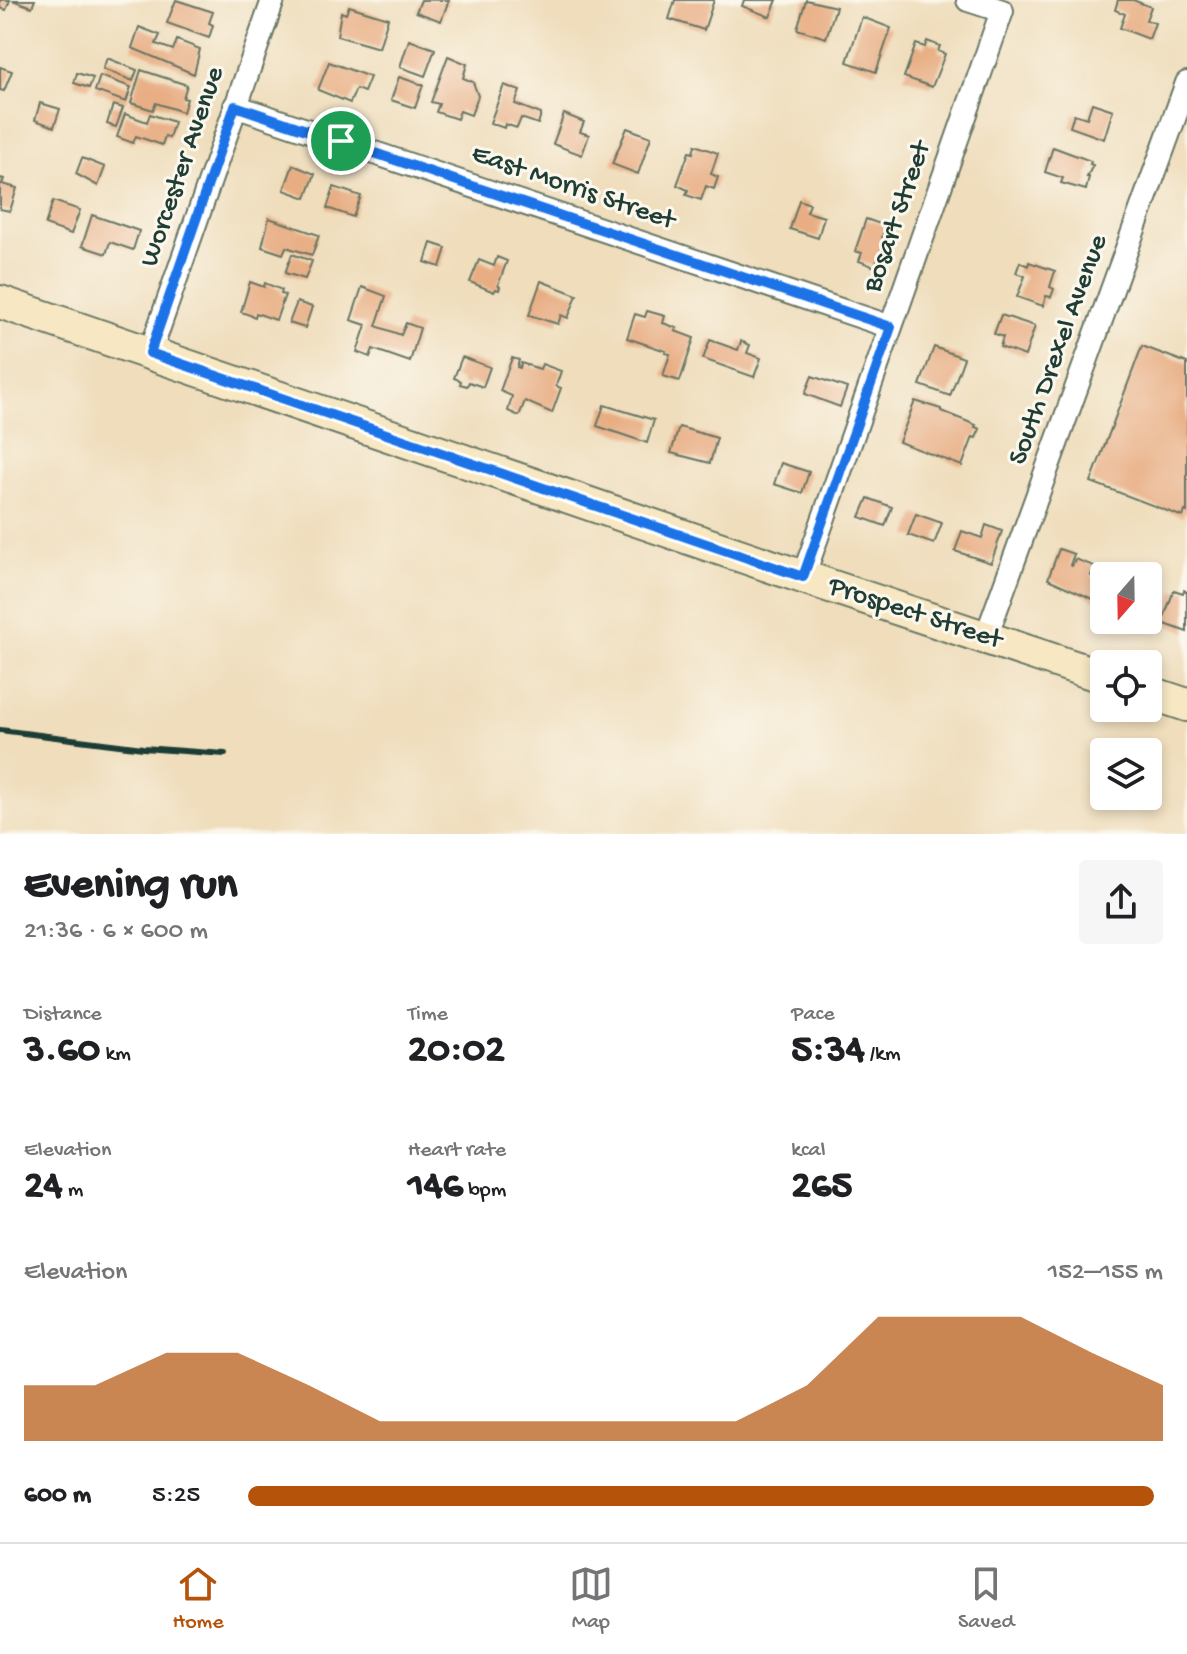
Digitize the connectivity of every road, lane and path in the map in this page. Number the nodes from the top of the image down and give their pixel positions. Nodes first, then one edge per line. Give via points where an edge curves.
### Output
1 (273, 0) edge
2 (968, 0) edge
3 (1187, 83) edge
4 (235, 106) junction
5 (0, 302) edge
6 (891, 327) junction
7 (150, 353) junction
8 (803, 577) junction
9 (986, 637) junction
10 (1090, 672) edge
11 (1162, 697) edge
12 (1187, 705) edge

1 - 4 street, Worcester Avenue
2 - 6 street, Bosart Street via 1002,11
3 - 9 street, South Drexel Avenue
4 - 6 street, East Morris Street
4 - 7 street, Worcester Avenue
5 - 7 main road, Prospect Street
6 - 8 street, Bosart Street
7 - 8 main road, Prospect Street
8 - 9 main road, Prospect Street
9 - 10 main road, Prospect Street
11 - 12 main road

